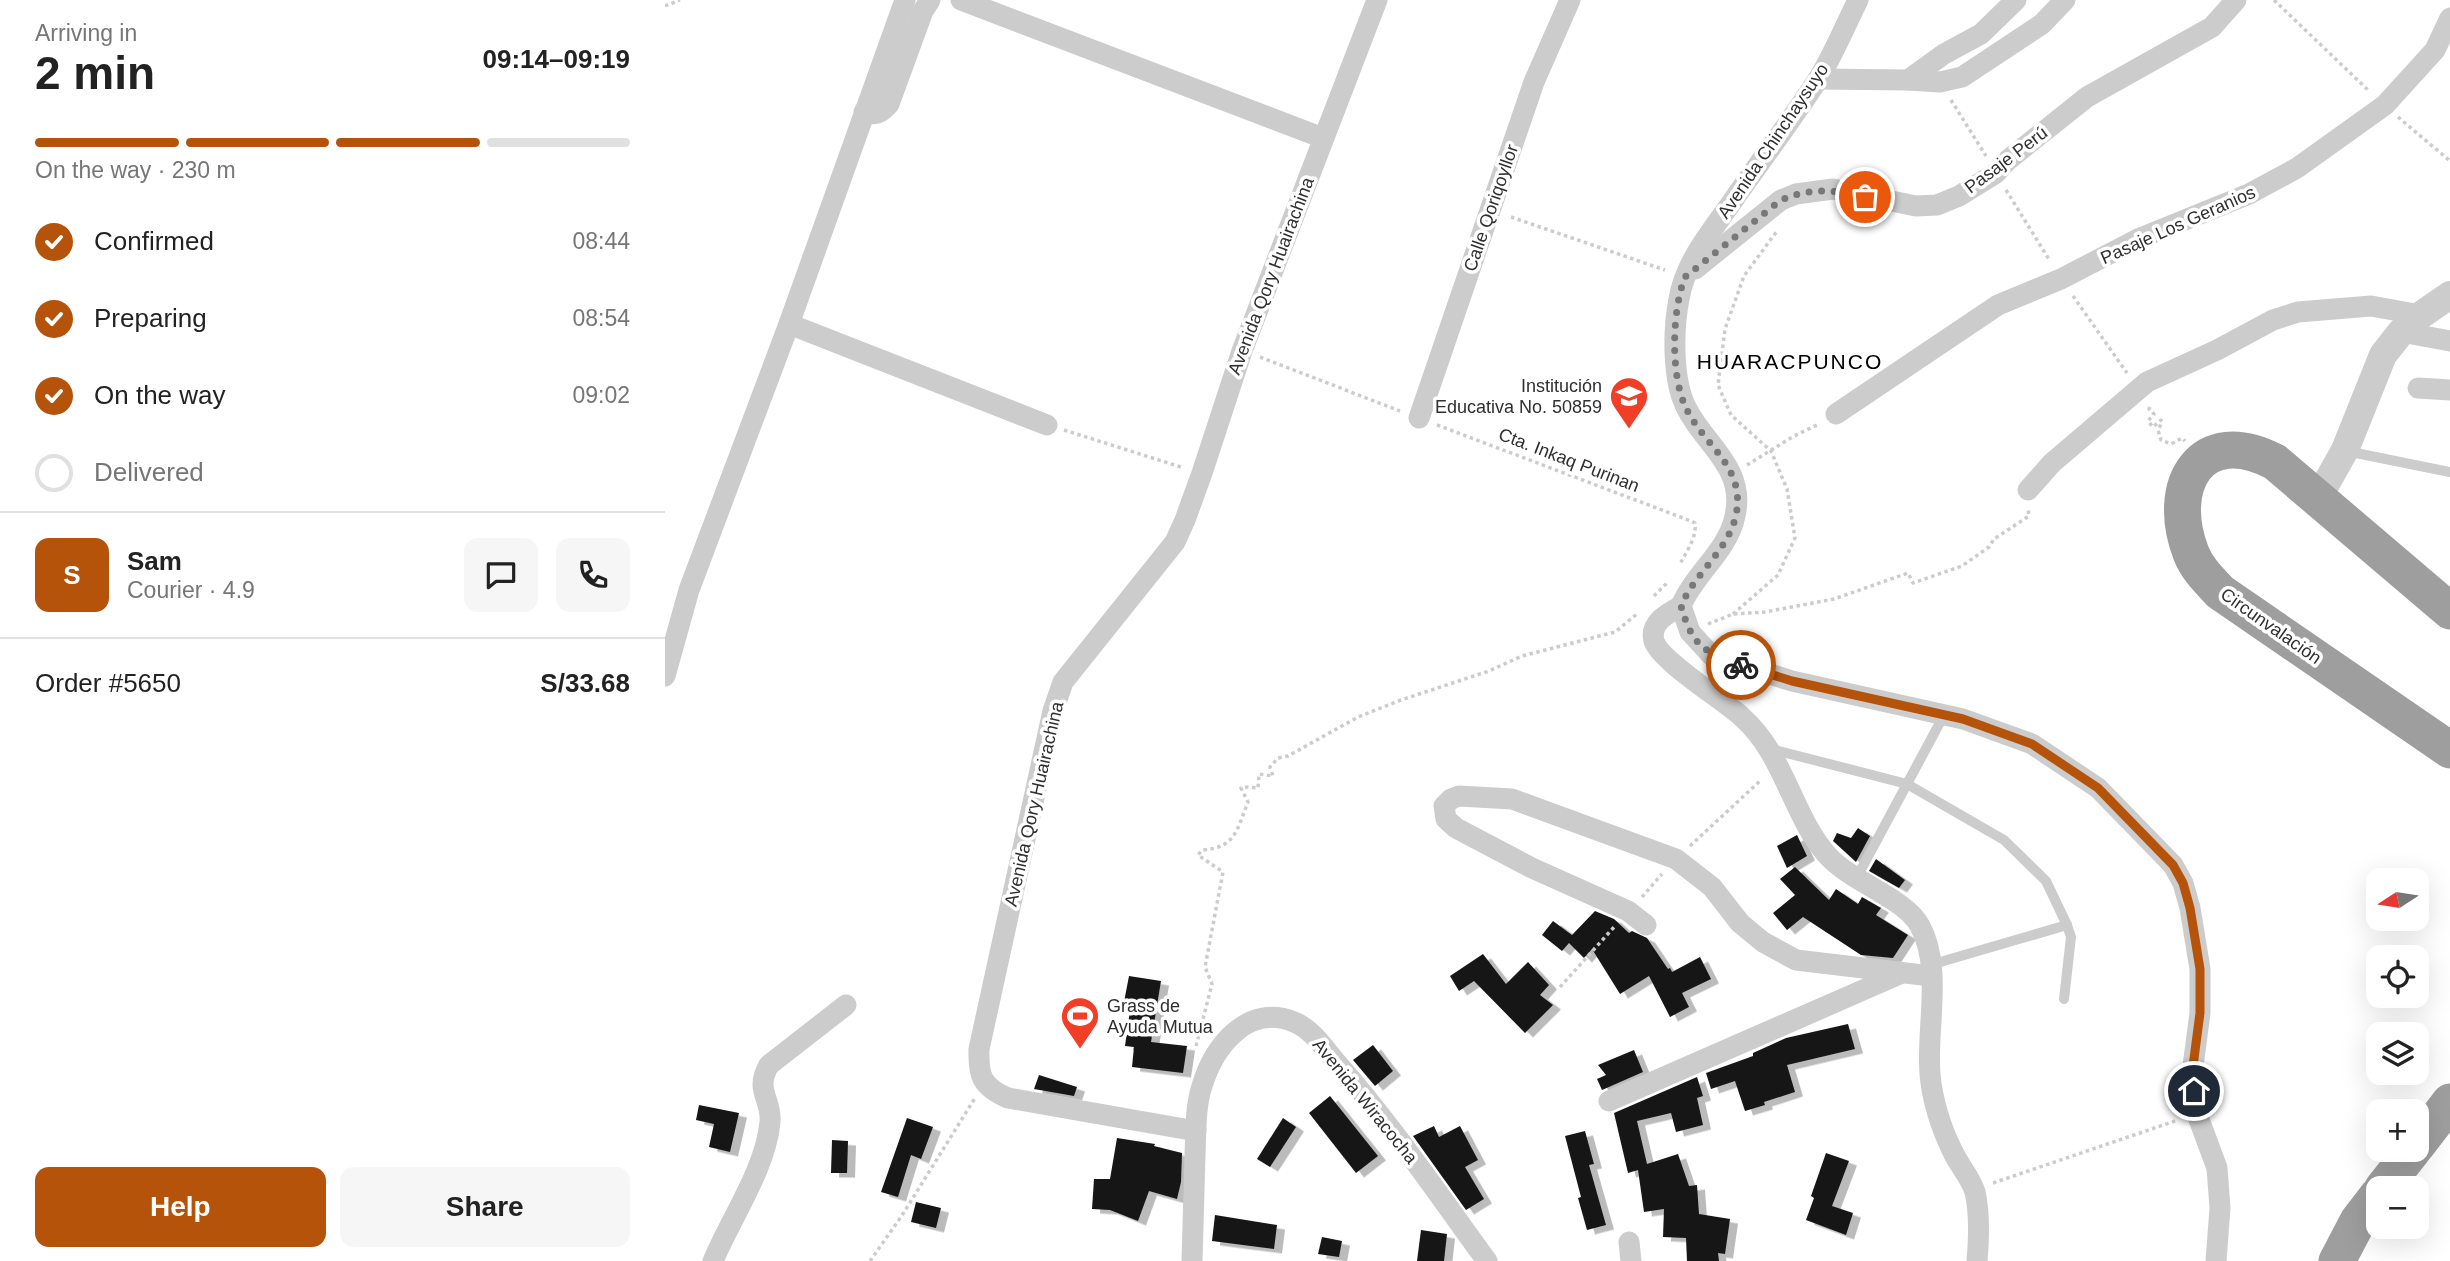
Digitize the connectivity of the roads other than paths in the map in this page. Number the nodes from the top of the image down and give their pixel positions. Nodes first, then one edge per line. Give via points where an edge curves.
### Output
1 (905, 0) edge
2 (930, 0) edge
3 (961, 0) edge
4 (1377, 0) edge
5 (1570, 0) edge
6 (1858, 0) edge
7 (2016, 0) edge
8 (2066, 0) edge
9 (2236, 0) edge
10 (2450, 18) edge
11 (1819, 79) junction
12 (1907, 80) junction
13 (864, 112) junction
14 (1324, 138) junction
15 (1685, 277) junction
16 (2450, 295) edge
17 (789, 324) junction
18 (2411, 324) junction
19 (2450, 341) edge
20 (2418, 388) dead end
21 (2450, 390) edge
22 (1836, 414) road end
23 (1419, 418) road end
24 (1047, 425) road end
25 (2345, 450) junction
26 (2450, 472) edge
27 (2028, 490) road end
28 (2318, 498) junction
29 (1666, 610) junction
30 (2450, 611) edge
31 (665, 676) edge
32 (1944, 715) junction
33 (1769, 749) junction
34 (2450, 750) edge
35 (1907, 784) junction
36 (1856, 879) junction
37 (1646, 925) dead end
38 (2067, 925) junction
39 (1930, 970) junction
40 (1903, 973) junction
41 (2064, 999) dead end
42 (846, 1005) dead end
43 (1609, 1101) dead end
44 (2450, 1102) edge
45 (2429, 1129) edge
46 (1196, 1131) junction
47 (2404, 1162) edge
48 (2392, 1176) edge
49 (2366, 1211) edge
50 (713, 1261) edge
51 (1192, 1261) edge
52 (1487, 1261) edge
53 (1977, 1261) edge
54 (2215, 1261) edge
55 (2337, 1261) edge

1 - 13 street
2 - 13 street via 890,104 882,113
3 - 14 street
4 - 14 street, Avenida Qory Huairachina
5 - 23 street, Calle Qoriqoyllor via 1534,82
6 - 11 street, Avenida Chinchaysuyo
7 - 12 street via 1981,34
8 - 12 street via 2042,24 1962,77 1940,82
9 - 15 street, Pasaje Perú via 2212,27 2087,97 1996,173 1959,196 1937,205 1904,205 1833,189 1802,193 1781,200
10 - 22 street, Pasaje Los Geranios via 2435,50 2385,106 2297,168 2249,194 2138,239 1998,305
11 - 12 street
11 - 15 street, Avenida Chinchaysuyo via 1698,250
13 - 17 street
14 - 46 street, Avenida Qory Huairachina via 1175,542 1063,682 979,1049 978,1067 984,1083 1008,1098
15 - 29 street, Avenida Chinchaysuyo via 1676,317 1680,385 1686,408 1727,462 1737,500 1735,518 1704,573
16 - 18 street
17 - 24 street
17 - 31 street via 689,590
18 - 19 street
18 - 25 street via 2383,355
18 - 27 street via 2371,306 2298,312 2273,320 2143,386 2052,463
20 - 21 street
25 - 26 lane
25 - 28 street
28 - 30 highway, Circunvalación
28 - 34 highway, Circunvalación via 2265,457 2234,449 2212,454 2200,462 2183,489 2184,532 2192,556 2220,592
29 - 32 street via 1712,656 1792,681
29 - 33 street, Avenida Chinchaysuyo via 1655,629 1655,645 1744,718
32 - 35 lane
32 - 54 street via 2032,744 2098,788 2173,865 2183,883 2200,969 2193,1066 2197,1114 2217,1168 2220,1208
33 - 35 lane
33 - 36 street via 1821,846
35 - 36 lane
35 - 38 lane via 2004,839 2046,881
36 - 39 street via 1908,910 1920,927
37 - 40 street via 1628,911 1456,828 1446,819 1444,806 1459,796 1512,799 1586,825 1676,859 1712,887 1740,923 1796,960
38 - 39 lane
38 - 41 lane via 2071,937
39 - 40 street
39 - 53 street via 1930,1073 1950,1147 1974,1190
40 - 43 street
42 - 50 street via 769,1065 763,1076 761,1087 769,1113 766,1142 754,1178
44 - 45 highway
46 - 51 street, Avenida Wiracocha
46 - 52 street, Avenida Wiracocha via 1201,1087 1237,1029 1265,1017 1295,1022 1312,1034 1360,1089
47 - 48 highway
49 - 55 highway

